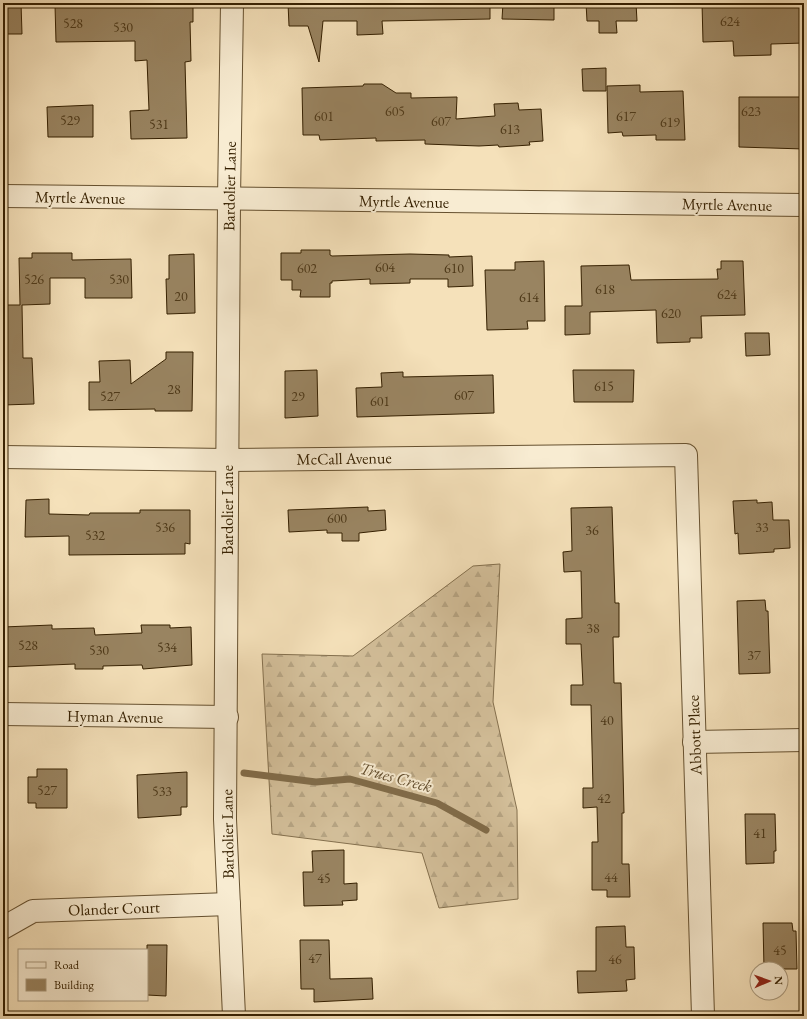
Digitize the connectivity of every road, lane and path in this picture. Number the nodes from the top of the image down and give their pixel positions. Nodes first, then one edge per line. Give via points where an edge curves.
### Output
1 (232, 3) edge
2 (3, 196) edge
3 (229, 199) junction
4 (804, 205) edge
5 (686, 455) joint
6 (3, 457) edge
7 (227, 460) junction
8 (3, 714) edge
9 (227, 717) junction
10 (804, 740) edge
11 (694, 742) junction
12 (229, 904) junction
13 (3, 928) edge
14 (234, 1016) edge
15 (704, 1016) edge

1 - 3 street, Bardolier Lane
2 - 3 street, Myrtle Avenue
3 - 4 street, Myrtle Avenue
3 - 7 street, Bardolier Lane
5 - 7 street, McCall Avenue
5 - 11 street, Abbott Place
6 - 7 street, McCall Avenue
7 - 9 street, Bardolier Lane
8 - 9 street, Hyman Avenue
9 - 12 street, Bardolier Lane via 225,819
10 - 11 street
11 - 15 street, Abbott Place
12 - 13 street, Olander Court via 33,911
12 - 14 street, Bardolier Lane

